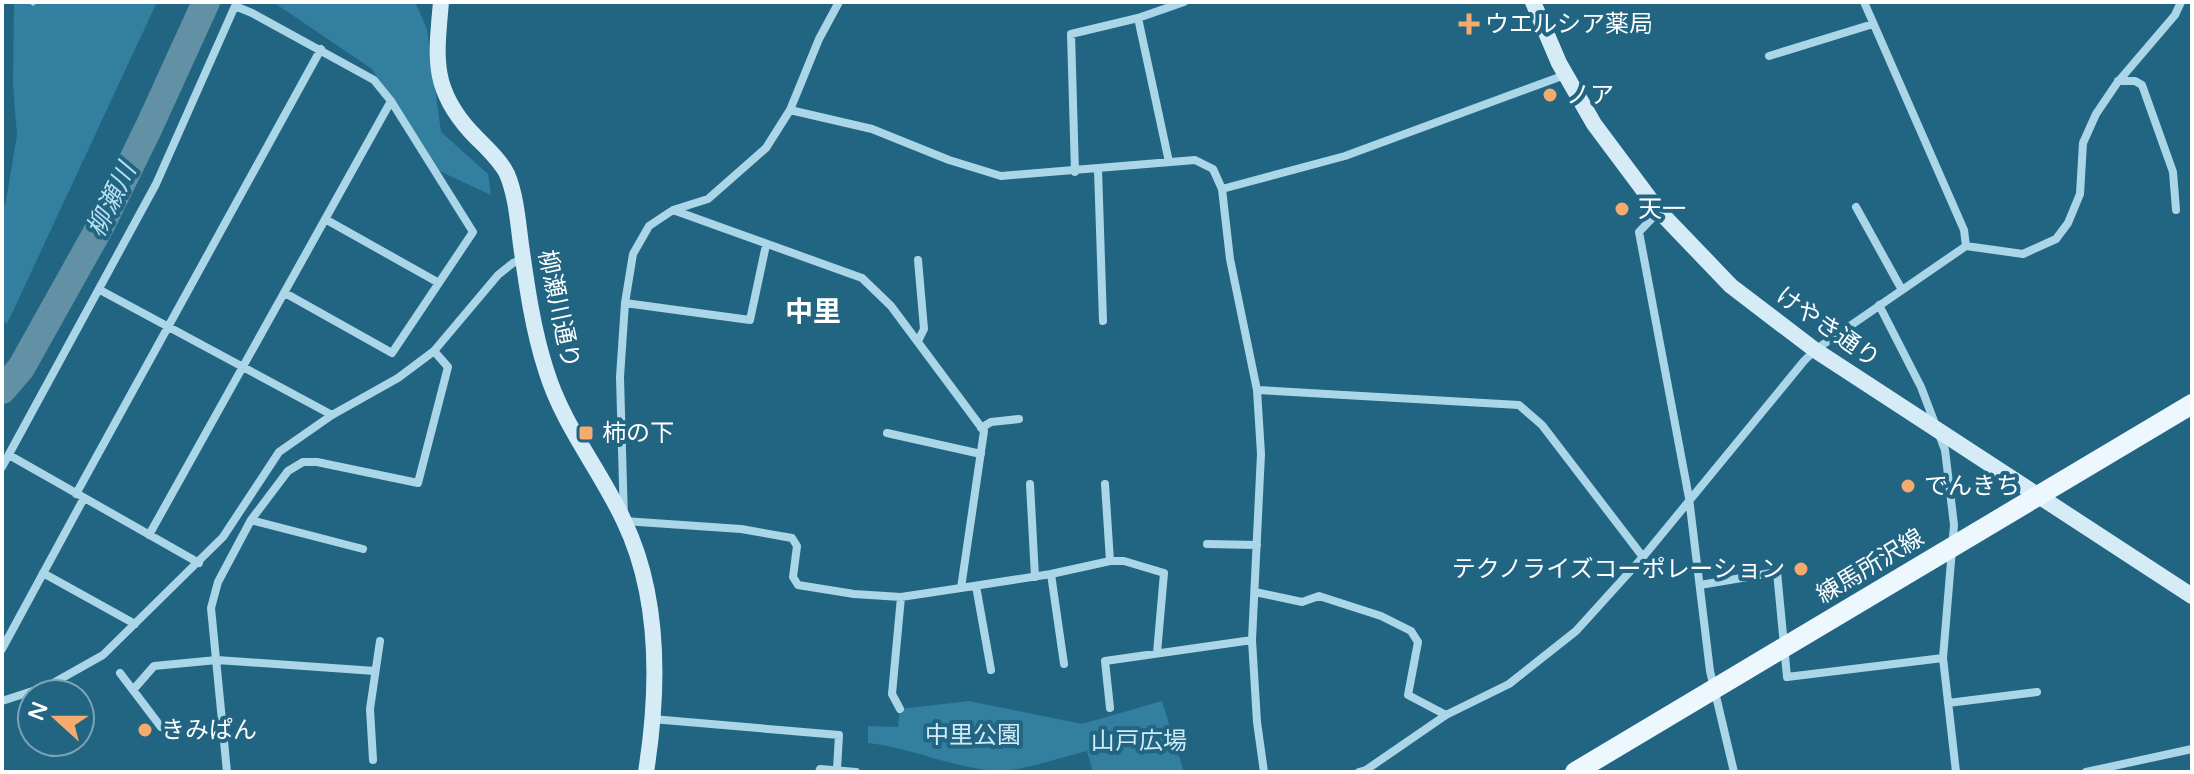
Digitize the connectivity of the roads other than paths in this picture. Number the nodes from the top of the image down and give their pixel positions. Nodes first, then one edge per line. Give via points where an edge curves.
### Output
1 (441, 2) edge
2 (839, 2) edge
3 (1184, 2) edge
4 (1533, 2) edge
5 (1864, 2) edge
6 (2181, 2) edge
7 (1138, 18) junction
8 (1873, 24) junction
9 (321, 49) junction
10 (1769, 56) dead end
11 (1565, 75) junction
12 (2118, 81) junction
13 (391, 101) junction
14 (790, 110) junction
15 (1169, 162) junction
16 (1098, 169) junction
17 (1075, 172) junction
18 (1222, 189) junction
19 (1856, 207) dead end
20 (673, 210) junction
21 (2176, 210) dead end
22 (1659, 211) junction
23 (325, 219) junction
24 (766, 245) junction
25 (1966, 246) junction
26 (523, 259) junction
27 (918, 260) dead end
28 (439, 283) junction
29 (100, 290) junction
30 (1902, 290) junction
31 (285, 293) junction
32 (625, 303) junction
33 (1879, 305) junction
34 (1103, 321) dead end
35 (169, 327) junction
36 (918, 341) junction
37 (1815, 350) junction
38 (434, 351) junction
39 (244, 368) junction
40 (1257, 390) junction
41 (2192, 404) edge
42 (332, 415) junction
43 (1019, 419) dead end
44 (981, 428) junction
45 (1938, 430) junction
46 (887, 433) dead end
47 (981, 454) junction
48 (9, 455) junction
49 (2, 467) edge
50 (1030, 484) dead end
51 (1105, 484) dead end
52 (80, 496) junction
53 (2038, 496) junction
54 (1689, 498) junction
55 (251, 520) junction
56 (624, 521) junction
57 (149, 535) junction
58 (1207, 544) dead end
59 (1257, 545) junction
60 (1952, 548) junction
61 (363, 549) dead end
62 (1643, 557) junction
63 (1110, 561) junction
64 (199, 563) junction
65 (43, 573) junction
66 (1051, 574) junction
67 (1035, 577) junction
68 (1700, 585) junction
69 (976, 586) junction
70 (961, 588) junction
71 (1255, 592) junction
72 (2192, 596) edge
73 (901, 597) junction
74 (135, 624) junction
75 (1252, 640) junction
76 (380, 641) dead end
77 (1783, 648) junction
78 (2, 649) edge
79 (1157, 653) junction
80 (1943, 658) junction
81 (217, 660) junction
82 (1064, 664) dead end
83 (991, 670) dead end
84 (375, 671) junction
85 (120, 673) dead end
86 (133, 690) junction
87 (1713, 690) junction
88 (2037, 692) dead end
89 (2, 701) edge
90 (1948, 703) junction
91 (1110, 708) dead end
92 (900, 709) dead end
93 (1446, 715) junction
94 (652, 719) junction
95 (161, 727) dead end
96 (2192, 749) edge
97 (373, 760) dead end
98 (837, 769) junction
99 (227, 772) edge
100 (646, 772) edge
101 (819, 772) edge
102 (856, 772) edge
103 (1264, 772) edge
104 (1359, 772) edge
105 (1575, 772) edge
106 (1734, 772) edge
107 (1956, 772) edge
108 (2086, 772) edge

1 - 26 street, 柳瀬川通り via 438,71 445,96 506,173
2 - 14 street
3 - 7 street
4 - 11 street, けやき通り
5 - 8 street
6 - 12 street
7 - 15 street
7 - 17 street via 1071,34
8 - 10 street
8 - 25 street via 1964,230
9 - 13 street via 374,80
9 - 29 street via 235,6 168,158
9 - 35 street
11 - 18 street via 1345,156
11 - 22 street, けやき通り via 1594,124
12 - 21 street via 2142,85 2173,172
12 - 25 street via 2083,143 2080,194 2056,239 2023,254
13 - 23 street
13 - 28 street via 473,232
14 - 17 street via 872,129 1001,176
14 - 20 street via 766,148 708,199
15 - 16 street
15 - 18 street via 1195,160 1213,169
16 - 17 street
16 - 34 street
18 - 40 street via 1230,259
19 - 30 street
20 - 24 street
20 - 32 street via 649,226 639,241
22 - 37 street, けやき通り via 1731,286
22 - 54 street via 1639,232
23 - 28 street
23 - 31 street
24 - 32 street via 750,320
24 - 36 street via 862,278
25 - 30 street
26 - 38 street via 498,275
26 - 56 street, 柳瀬川通り via 537,338 558,406
27 - 36 street via 924,329
28 - 31 street via 392,353
29 - 35 street
29 - 48 street
30 - 33 street
31 - 39 street
32 - 56 street via 620,377
33 - 37 street
33 - 45 street
35 - 39 street
35 - 52 street
36 - 44 street
37 - 45 street, けやき通り
37 - 54 street
38 - 42 street
38 - 55 street via 448,367 418,483 303,462 288,471
39 - 42 street
39 - 57 street
40 - 59 street
40 - 62 street via 1519,405 1542,425
41 - 53 main road, 練馬所沢線
42 - 64 street via 279,452 223,537
43 - 44 street
44 - 47 street
45 - 53 street, けやき通り
45 - 60 street via 1947,458
46 - 47 street
47 - 70 street
48 - 49 street
48 - 52 street
50 - 67 street
51 - 63 street
52 - 57 street
52 - 65 street
53 - 60 main road, 練馬所沢線
53 - 72 street, けやき通り
54 - 62 street
54 - 68 street
55 - 61 street
55 - 81 street via 218,582 211,608
56 - 73 street via 792,538 798,585
56 - 94 street, 柳瀬川通り via 650,607
57 - 64 street
58 - 59 street
59 - 71 street
60 - 77 main road, 練馬所沢線
60 - 80 street
62 - 93 street via 1576,631 1509,684
63 - 66 street
63 - 79 street via 1164,573
64 - 74 street
65 - 74 street
65 - 78 street
66 - 67 street
66 - 82 street
67 - 69 street
68 - 77 street via 1777,572
68 - 87 street
69 - 70 street
69 - 83 street
70 - 73 street
71 - 75 street
71 - 93 street via 1302,602 1319,596 1411,631 1418,642 1408,695
73 - 92 street via 892,694
74 - 89 street via 103,655 48,686
75 - 79 street
75 - 103 street
76 - 84 street
77 - 80 street via 1787,677
77 - 87 main road, 練馬所沢線
79 - 91 street via 1105,661
80 - 90 street
81 - 84 street
81 - 86 street via 154,666
81 - 99 street
84 - 97 street via 370,709
85 - 86 street
86 - 95 street
87 - 105 main road, 練馬所沢線
87 - 106 street
88 - 90 street
90 - 107 street
93 - 104 street
94 - 98 street via 839,735
94 - 100 street, 柳瀬川通り
96 - 108 street
98 - 101 street
98 - 102 street

